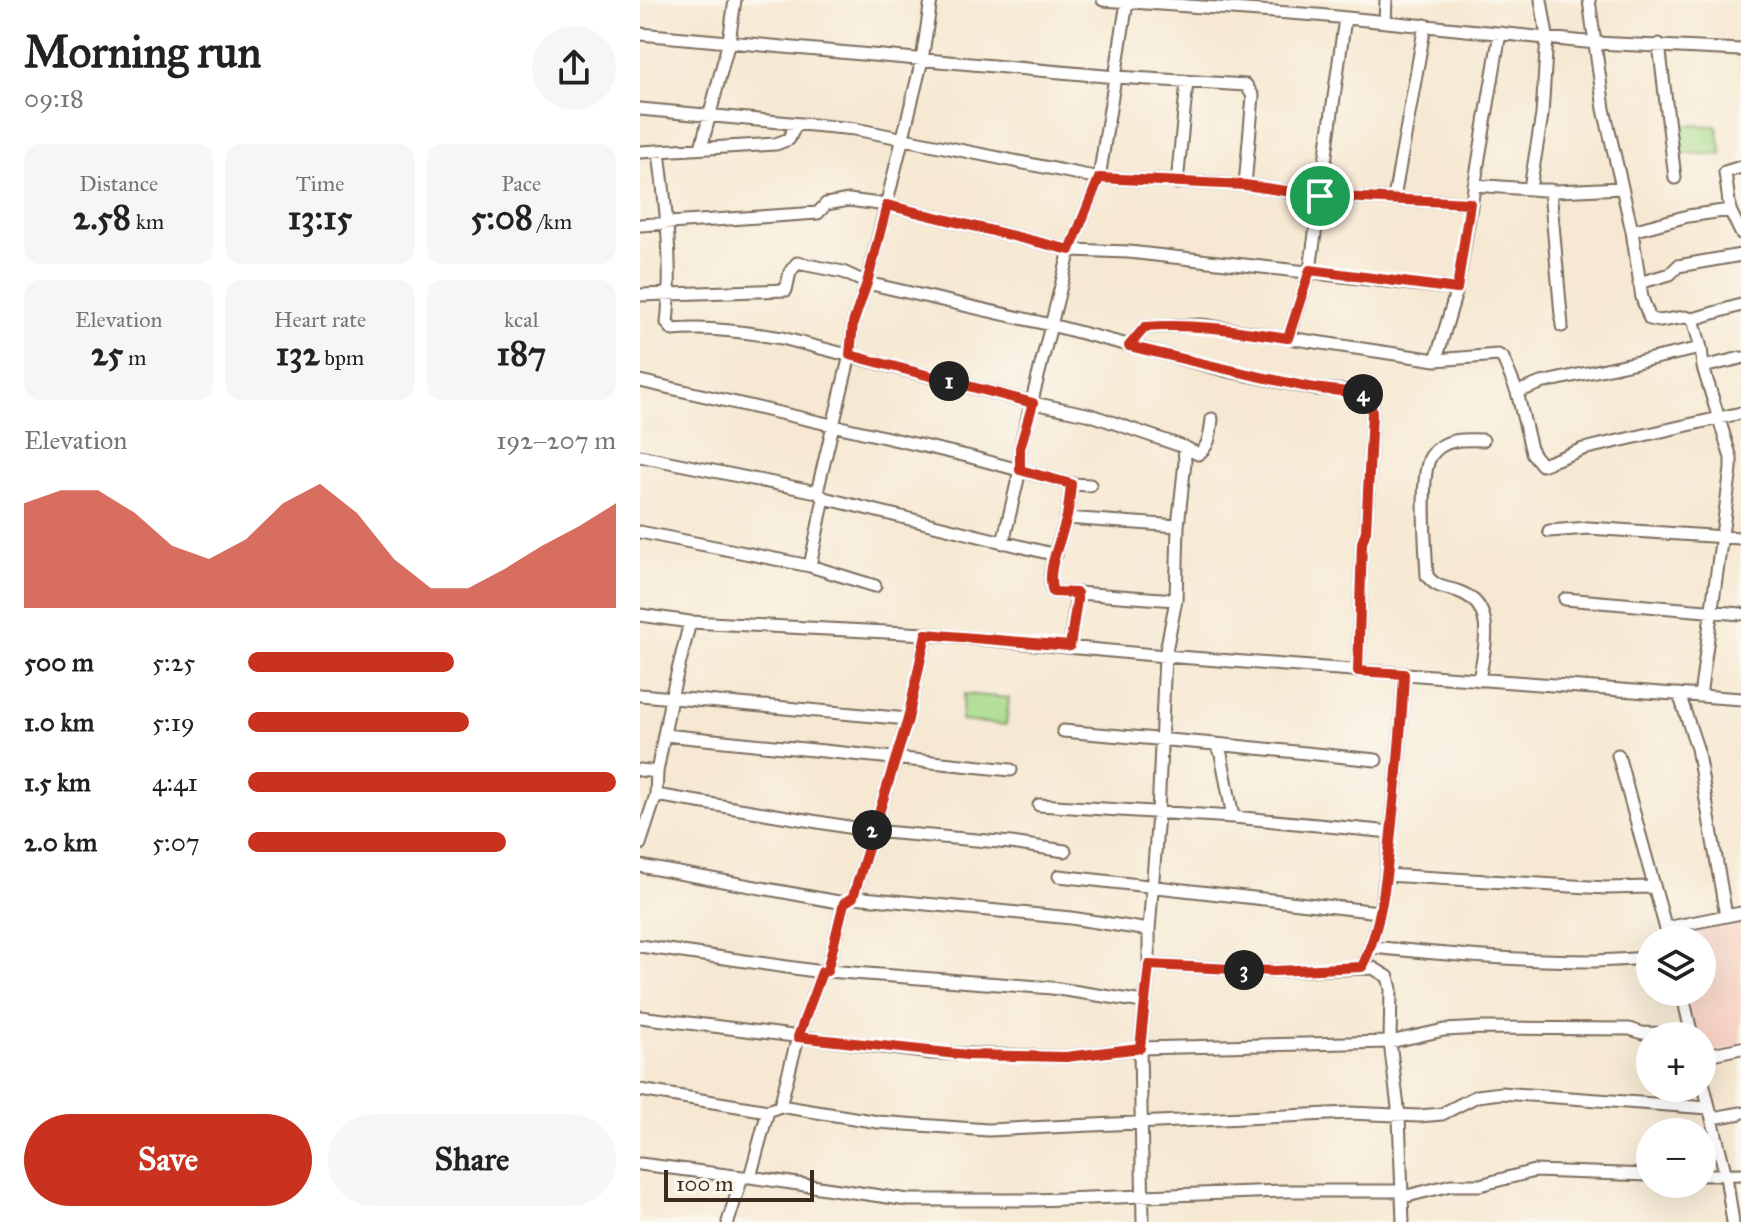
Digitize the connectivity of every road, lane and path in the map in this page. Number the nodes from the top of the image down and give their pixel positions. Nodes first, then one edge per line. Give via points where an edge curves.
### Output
1 (735, 0) edge
2 (931, 0) edge
3 (1103, 0) edge
4 (1317, 0) edge
5 (1386, 0) edge
6 (1541, 0) edge
7 (1589, 0) edge
8 (1127, 2) junction
9 (1167, 2) edge
10 (1238, 4) edge
11 (1317, 15) junction
12 (1345, 18) junction
13 (1385, 22) junction
14 (1425, 25) junction
15 (1500, 33) junction
16 (640, 34) edge
17 (1547, 36) junction
18 (729, 41) junction
19 (1596, 43) junction
20 (1659, 44) junction
21 (1741, 50) edge
22 (922, 60) junction
23 (1116, 77) junction
24 (1187, 82) junction
25 (640, 109) edge
26 (708, 116) junction
27 (796, 124) junction
28 (904, 137) junction
29 (701, 148) junction
30 (640, 152) edge
31 (659, 152) junction
32 (1741, 167) edge
33 (1099, 178) junction
34 (1675, 178) dead end
35 (1177, 183) junction
36 (1245, 185) junction
37 (1474, 185) junction
38 (1530, 188) junction
39 (1622, 188) junction
40 (1550, 190) junction
41 (1320, 196) junction
42 (1394, 198) junction
43 (1470, 203) junction
44 (887, 205) junction
45 (1730, 210) junction
46 (668, 224) junction
47 (640, 225) edge
48 (1632, 231) junction
49 (1741, 233) edge
50 (1070, 250) junction
51 (1741, 255) edge
52 (1310, 270) junction
53 (867, 283) junction
54 (1639, 283) junction
55 (1457, 289) junction
56 (670, 293) junction
57 (640, 295) edge
58 (1741, 305) edge
59 (1693, 319) junction
60 (1051, 325) junction
61 (1562, 326) dead end
62 (1288, 338) junction
63 (1129, 346) junction
64 (1701, 348) junction
65 (850, 355) junction
66 (1741, 358) edge
67 (1436, 360) junction
68 (1703, 367) junction
69 (641, 383) edge
70 (1517, 392) junction
71 (1033, 403) junction
72 (1741, 413) edge
73 (1719, 417) junction
74 (1212, 419) dead end
75 (834, 426) junction
76 (1483, 440) dead end
77 (1184, 447) junction
78 (640, 456) edge
79 (1020, 470) junction
80 (1736, 470) edge
81 (1071, 484) junction
82 (1090, 485) dead end
83 (821, 495) junction
84 (1066, 518) junction
85 (1178, 526) junction
86 (1549, 531) dead end
87 (640, 532) edge
88 (1721, 537) junction
89 (1741, 538) edge
90 (1003, 543) junction
91 (1056, 555) junction
92 (810, 566) junction
93 (875, 586) dead end
94 (1077, 593) junction
95 (1565, 599) dead end
96 (1176, 600) junction
97 (1710, 611) junction
98 (1741, 614) edge
99 (640, 615) edge
100 (690, 622) junction
101 (926, 634) junction
102 (1070, 646) junction
103 (1165, 656) junction
104 (1358, 671) junction
105 (1404, 674) junction
106 (1479, 680) junction
107 (1679, 694) junction
108 (640, 695) edge
109 (1700, 696) junction
110 (671, 698) junction
111 (1741, 699) edge
112 (908, 719) junction
113 (1063, 731) dead end
114 (665, 735) junction
115 (1163, 741) junction
116 (1215, 744) junction
117 (1618, 755) dead end
118 (894, 758) junction
119 (1376, 760) dead end
120 (640, 770) edge
121 (1011, 770) dead end
122 (657, 772) junction
123 (656, 795) junction
124 (1039, 805) dead end
125 (1158, 814) junction
126 (1233, 817) junction
127 (872, 831) junction
128 (1391, 832) junction
129 (640, 844) edge
130 (1065, 851) dead end
131 (640, 866) edge
132 (1386, 875) junction
133 (1059, 876) dead end
134 (1152, 885) junction
135 (1653, 887) junction
136 (848, 900) junction
137 (1379, 912) junction
138 (1741, 913) edge
139 (1726, 916) junction
140 (1665, 926) edge
141 (1694, 926) edge
142 (1149, 930) junction
143 (640, 946) edge
144 (1372, 947) junction
145 (1636, 959) edge
146 (1149, 965) junction
147 (1362, 967) junction
148 (824, 971) junction
149 (1143, 1002) junction
150 (640, 1017) edge
151 (1636, 1031) edge
152 (798, 1037) junction
153 (1390, 1042) junction
154 (1140, 1048) junction
155 (1741, 1048) edge
156 (1716, 1053) edge
157 (640, 1090) edge
158 (1708, 1102) edge
159 (774, 1108) junction
160 (1711, 1113) junction
161 (1741, 1113) edge
162 (1399, 1116) junction
163 (1139, 1123) junction
164 (640, 1164) edge
165 (1741, 1174) edge
166 (1636, 1175) edge
167 (1716, 1176) edge
168 (1726, 1176) junction
169 (746, 1177) junction
170 (1402, 1194) junction
171 (1141, 1197) junction
172 (728, 1222) edge
173 (1143, 1222) edge
174 (1403, 1222) edge
175 (1733, 1222) edge

1 - 18 street
2 - 22 street
3 - 8 street
4 - 11 street
5 - 13 street
6 - 17 street
7 - 19 street
8 - 9 street
8 - 23 street
9 - 10 street
10 - 11 street
11 - 12 street
12 - 13 street
12 - 41 street
13 - 14 street
14 - 15 street
14 - 42 street
15 - 17 street
15 - 37 street
16 - 18 street
17 - 19 street
17 - 38 street
18 - 22 street
18 - 26 street
19 - 20 street
19 - 39 street
20 - 21 street
20 - 34 street
22 - 23 street
22 - 28 street
23 - 24 street
23 - 33 street
24 - 35 street
24 - 36 street via 1246,85 1250,90
25 - 26 street
26 - 27 street
26 - 29 street
27 - 28 street
27 - 29 street via 789,139 776,144
28 - 33 street
28 - 44 street
29 - 31 street
30 - 31 street
31 - 46 street
32 - 45 street via 1725,172
33 - 35 street
33 - 50 street
35 - 36 street
36 - 41 street
37 - 38 street
37 - 43 street
38 - 40 street
39 - 40 street
39 - 48 street
40 - 61 street
41 - 42 street
41 - 52 street
42 - 43 street
43 - 55 street
44 - 46 street via 849,200 826,204 818,213
44 - 50 street
44 - 53 street
45 - 48 street
45 - 49 street
46 - 47 street
46 - 56 street
48 - 54 street
50 - 52 street
50 - 60 street
51 - 54 street via 1678,266 1670,274
52 - 55 street
52 - 62 street
53 - 56 street via 797,263 786,290
53 - 60 street
53 - 65 street via 853,323
54 - 59 street via 1650,319
55 - 67 street
56 - 57 street
56 - 65 street via 667,323 673,330 743,331
58 - 59 street
59 - 64 street
60 - 63 street
60 - 71 street
62 - 63 street via 1202,325 1163,326 1145,327
62 - 67 street
63 - 104 street via 1228,371 1370,396
64 - 68 street
64 - 70 street
65 - 71 street
65 - 75 street
66 - 68 street
67 - 70 street via 1501,356
68 - 73 street
69 - 75 street
70 - 73 street via 1532,453 1542,465 1583,449
71 - 77 street via 1091,415
71 - 79 street via 1020,448
72 - 73 street
73 - 80 street
74 - 77 street via 1204,450 1198,454
75 - 79 street
75 - 83 street
76 - 106 street via 1456,439 1432,454 1425,471 1427,576 1436,586 1461,592 1478,604 1487,621
77 - 85 street
78 - 83 street
79 - 81 street
79 - 90 street
80 - 88 street
81 - 82 street
81 - 84 street
83 - 90 street
83 - 92 street
84 - 85 street
84 - 91 street
85 - 96 street
86 - 88 street via 1588,528
87 - 92 street
88 - 89 street
88 - 97 street
90 - 91 street
91 - 94 street via 1052,590
92 - 93 street
94 - 96 street
94 - 102 street
95 - 97 street
96 - 103 street
97 - 98 street
97 - 109 street
99 - 100 street
100 - 101 street
100 - 110 street
101 - 102 street
101 - 112 street
102 - 103 street
103 - 104 street
103 - 115 street
104 - 105 street
105 - 106 street
105 - 128 street
106 - 107 street
107 - 109 street
107 - 139 street via 1697,748
108 - 110 street
109 - 111 street
110 - 112 street
110 - 114 street
112 - 118 street
113 - 115 street
114 - 118 street
114 - 122 street
115 - 116 street
115 - 125 street
116 - 119 street
116 - 126 street
117 - 135 street
118 - 121 street
118 - 127 street
120 - 122 street
122 - 123 street
123 - 127 street
123 - 129 street
124 - 125 street
125 - 126 street
125 - 134 street
126 - 128 street
127 - 130 street
127 - 136 street
128 - 132 street
131 - 136 street
132 - 135 street
132 - 137 street
133 - 134 street
134 - 137 street
134 - 142 street
135 - 140 street
136 - 142 street via 1071,918
136 - 148 street
137 - 144 street
138 - 139 street
139 - 141 street
142 - 146 street
143 - 148 street
144 - 145 street via 1538,959
144 - 147 street
146 - 147 street via 1274,971
146 - 149 street
147 - 153 street via 1388,977
148 - 149 street via 1052,988
148 - 152 street
149 - 154 street
150 - 152 street
151 - 153 street via 1483,1028
152 - 154 street via 967,1055 1066,1057
152 - 159 street
153 - 154 street
153 - 162 street
154 - 163 street
155 - 156 street
157 - 159 street
158 - 160 street
159 - 163 street via 988,1130
159 - 169 street
160 - 161 street
160 - 162 street via 1501,1093 1477,1096 1442,1114
160 - 168 street
162 - 163 street via 1349,1113
162 - 170 street
163 - 171 street
164 - 169 street
165 - 168 street
166 - 170 street via 1534,1171 1480,1185
167 - 168 street
168 - 175 street
169 - 171 street via 908,1200
169 - 172 street
170 - 171 street via 1284,1191
170 - 174 street
171 - 173 street

